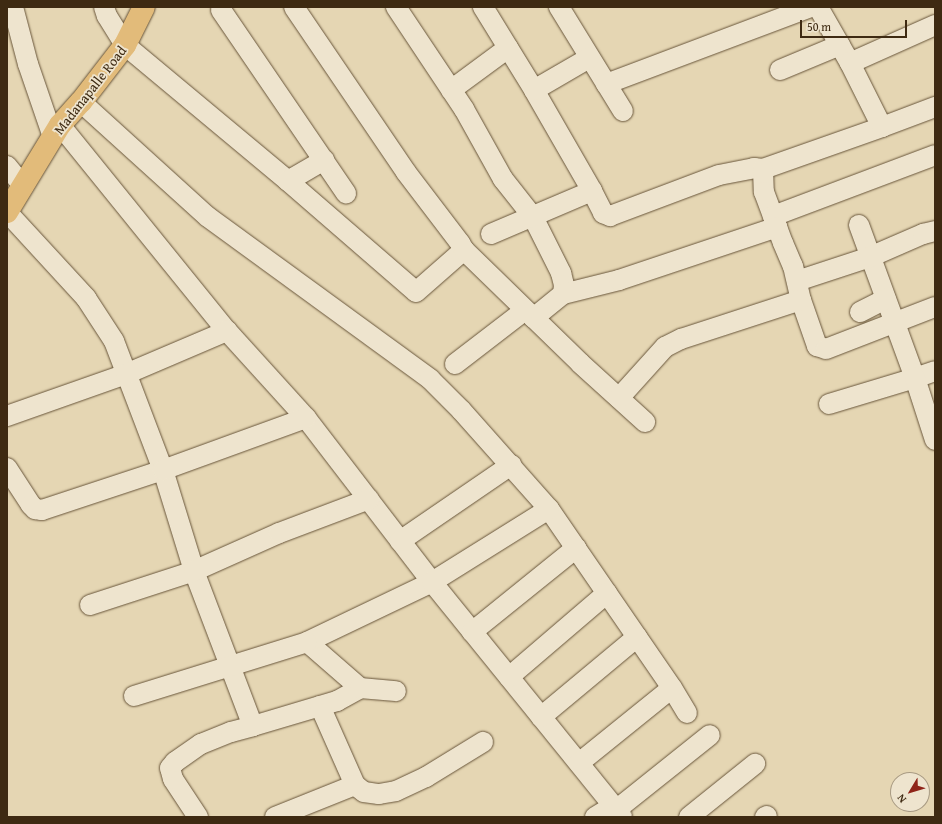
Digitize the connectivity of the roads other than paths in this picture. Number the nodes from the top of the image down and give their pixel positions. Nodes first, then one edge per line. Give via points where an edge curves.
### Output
1 (13, 7) edge
2 (104, 7) edge
3 (144, 7) edge
4 (294, 7) edge
5 (397, 7) edge
6 (483, 7) edge
7 (811, 7) edge
8 (818, 7) edge
9 (565, 9) edge
10 (221, 10) dead end
11 (935, 26) edge
12 (125, 45) junction
13 (840, 46) junction
14 (508, 48) junction
15 (589, 58) junction
16 (850, 63) junction
17 (780, 70) dead end
18 (606, 84) junction
19 (451, 90) junction
20 (534, 90) junction
21 (81, 102) junction
22 (935, 107) edge
23 (623, 111) dead end
24 (882, 127) junction
25 (57, 131) junction
26 (935, 155) edge
27 (324, 160) junction
28 (7, 166) edge
29 (763, 169) junction
30 (288, 181) junction
31 (23, 186) junction
32 (592, 191) junction
33 (346, 192) dead end
34 (7, 212) edge
35 (533, 217) junction
36 (775, 222) junction
37 (859, 225) dead end
38 (935, 231) edge
39 (491, 234) dead end
40 (464, 250) junction
41 (870, 257) junction
42 (797, 281) junction
43 (563, 294) junction
44 (886, 299) junction
45 (801, 300) junction
46 (935, 307) edge
47 (860, 312) dead end
48 (529, 314) junction
49 (895, 323) junction
50 (227, 330) junction
51 (455, 364) dead end
52 (935, 371) edge
53 (126, 374) junction
54 (915, 378) junction
55 (619, 398) junction
56 (829, 404) dead end
57 (7, 416) edge
58 (306, 418) junction
59 (645, 422) dead end
60 (935, 440) edge
61 (511, 465) junction
62 (7, 468) edge
63 (163, 470) junction
64 (369, 499) junction
65 (549, 509) junction
66 (400, 540) junction
67 (576, 548) junction
68 (194, 571) junction
69 (432, 582) junction
70 (607, 593) junction
71 (90, 605) dead end
72 (472, 632) junction
73 (637, 637) junction
74 (307, 642) junction
75 (229, 667) junction
76 (509, 677) junction
77 (360, 688) junction
78 (672, 688) junction
79 (396, 691) dead end
80 (134, 696) dead end
81 (320, 706) junction
82 (687, 713) dead end
83 (541, 717) junction
84 (253, 726) junction
85 (710, 735) dead end
86 (483, 742) dead end
87 (578, 763) junction
88 (755, 764) dead end
89 (355, 785) junction
90 (617, 811) edge
91 (198, 817) edge
92 (275, 817) edge
93 (595, 817) edge
94 (689, 817) edge

1 - 25 street via 28,64
2 - 12 street
3 - 12 main road, Madanapalle Road
4 - 40 street via 406,172
5 - 19 street
6 - 14 street
7 - 18 street
8 - 13 street
9 - 15 street
10 - 27 street
11 - 16 street
12 - 21 main road, Madanapalle Road
12 - 30 street
13 - 16 street
13 - 17 street
14 - 19 street
14 - 20 street
15 - 18 street
15 - 20 street
16 - 24 street
18 - 23 street
19 - 35 street via 503,179
20 - 32 street
21 - 25 main road, Madanapalle Road
21 - 61 street via 208,217 430,379
22 - 24 street
24 - 29 street
25 - 31 main road, Madanapalle Road
25 - 50 street
26 - 36 street
27 - 30 street
27 - 33 street
28 - 31 street
29 - 32 street via 754,168 719,175 610,216 603,213
29 - 36 street via 764,192
30 - 40 street via 413,291 419,291
31 - 34 main road, Madanapalle Road
32 - 35 street
34 - 53 street via 86,298 114,341
35 - 39 street
35 - 43 street via 561,273
36 - 42 street via 794,266
36 - 43 street via 619,280
37 - 41 street
38 - 41 street
40 - 48 street
41 - 42 street
41 - 44 street
42 - 45 street
43 - 48 street
44 - 47 street
44 - 49 street
45 - 49 street via 815,342 820,348 826,349
45 - 55 street via 681,339 665,347
46 - 49 street
48 - 51 street
48 - 55 street
49 - 54 street
50 - 53 street
50 - 58 street
52 - 54 street
53 - 57 street
53 - 63 street
54 - 56 street
54 - 60 street
55 - 59 street
58 - 63 street
58 - 64 street
61 - 65 street
61 - 66 street
62 - 63 street via 31,505 42,510
63 - 68 street
64 - 66 street
64 - 68 street via 279,533
65 - 67 street
65 - 69 street
66 - 69 street
67 - 70 street
67 - 72 street
68 - 71 street
68 - 75 street via 221,639
69 - 72 street
69 - 74 street
70 - 73 street
70 - 76 street
72 - 76 street
73 - 78 street
73 - 83 street
74 - 75 street
74 - 77 street
75 - 80 street
75 - 84 street
76 - 83 street
77 - 79 street
77 - 81 street via 337,701
78 - 82 street
78 - 87 street
81 - 84 street
81 - 89 street
83 - 87 street
84 - 91 street via 200,744 170,768 173,779
85 - 90 street
86 - 89 street via 396,792 364,792
87 - 90 street
88 - 94 street
89 - 92 street
90 - 93 street

